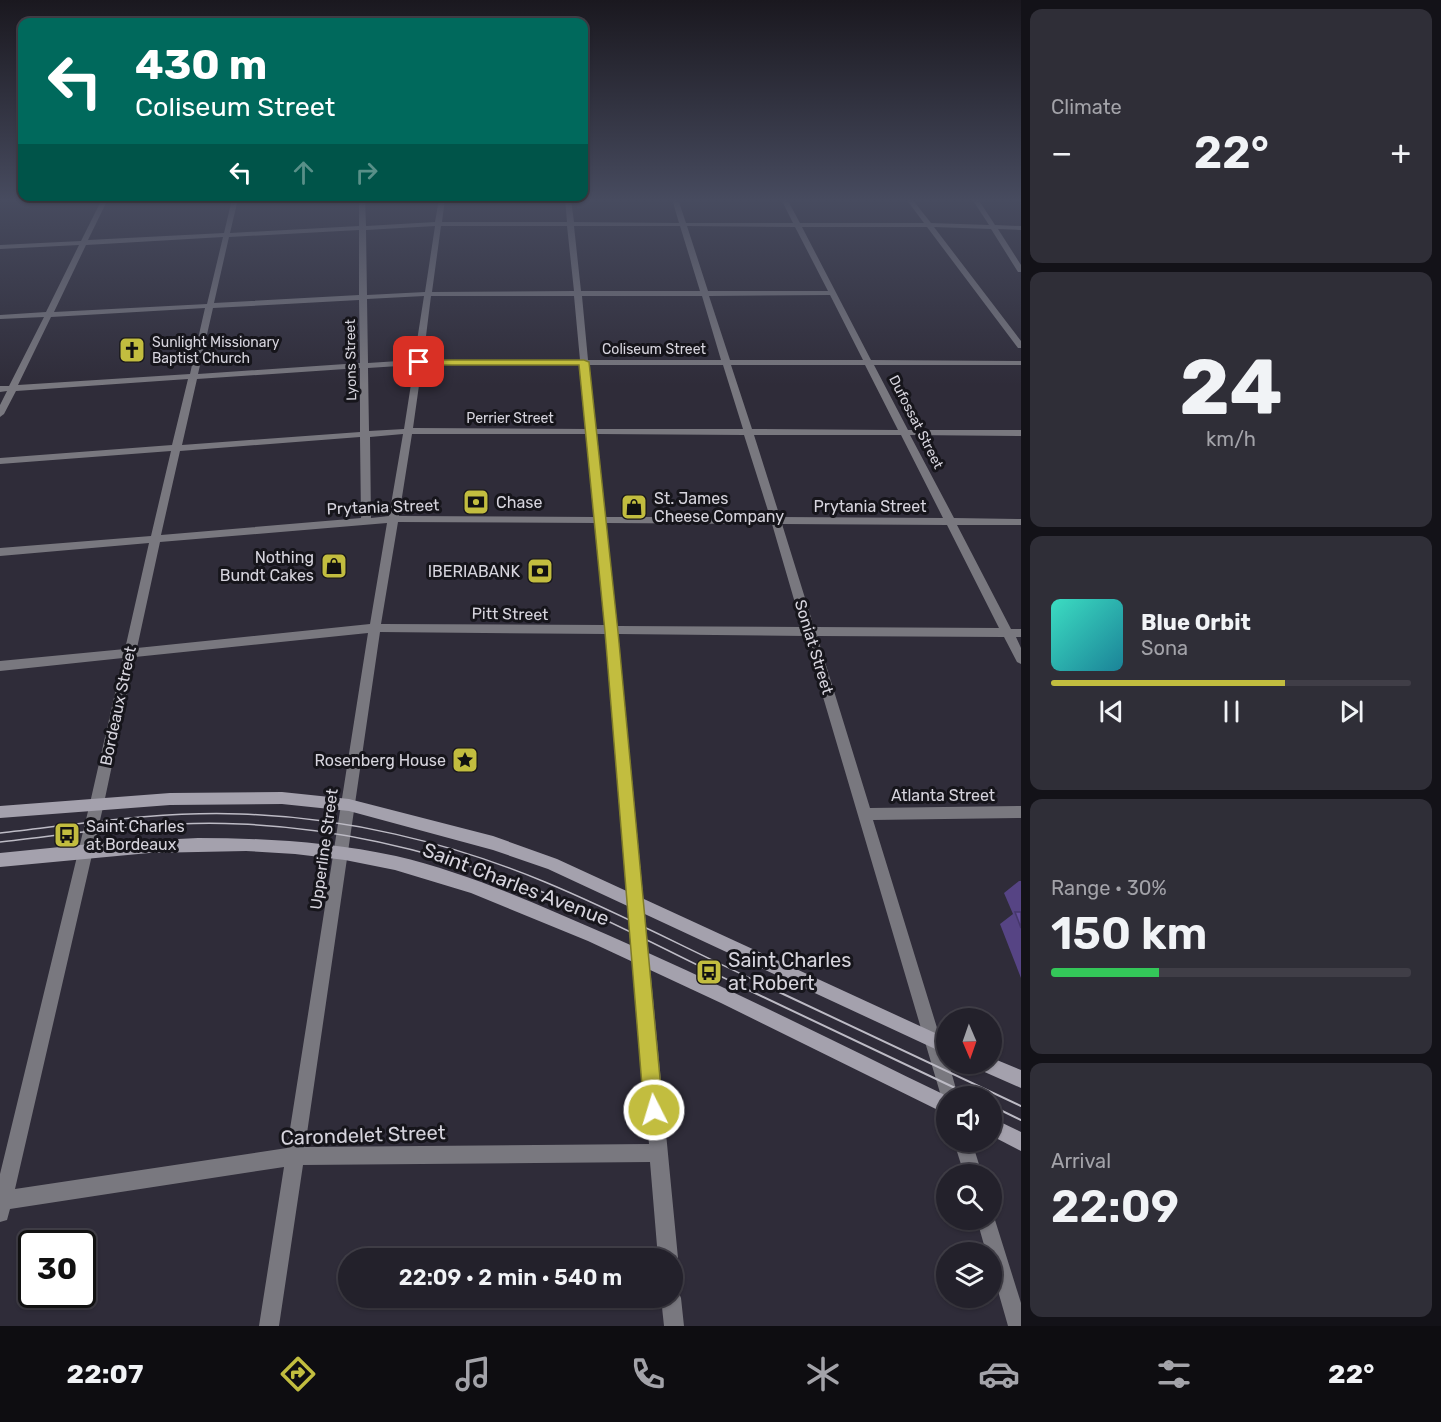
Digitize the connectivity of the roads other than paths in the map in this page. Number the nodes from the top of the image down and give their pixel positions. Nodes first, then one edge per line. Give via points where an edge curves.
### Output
1 (75, 261) edge
2 (220, 261) edge
3 (363, 261) edge
4 (432, 261) edge
5 (574, 261) edge
6 (694, 261) edge
7 (816, 261) edge
8 (956, 261) edge
9 (577, 293) junction
10 (704, 293) junction
11 (833, 293) junction
12 (427, 294) junction
13 (364, 296) junction
14 (210, 305) junction
15 (48, 315) junction
16 (0, 317) edge
17 (1021, 346) edge
18 (419, 362) junction
19 (584, 362) junction
20 (726, 363) junction
21 (869, 363) junction
22 (1021, 363) edge
23 (364, 366) junction
24 (193, 377) junction
25 (12, 389) junction
26 (0, 390) edge
27 (0, 414) edge
28 (408, 431) junction
29 (591, 431) junction
30 (747, 431) junction
31 (905, 433) junction
32 (1021, 433) edge
33 (365, 434) junction
34 (176, 448) junction
35 (0, 461) edge
36 (394, 519) junction
37 (600, 520) junction
38 (366, 521) junction
39 (776, 521) junction
40 (950, 521) junction
41 (1021, 522) edge
42 (155, 540) junction
43 (0, 552) edge
44 (375, 628) junction
45 (612, 632) junction
46 (810, 632) junction
47 (1007, 633) junction
48 (1021, 633) edge
49 (129, 654) junction
50 (1021, 659) edge
51 (0, 666) edge
52 (97, 803) junction
53 (349, 805) junction
54 (0, 812) edge
55 (1021, 813) edge
56 (865, 814) junction
57 (85, 850) junction
58 (342, 854) junction
59 (0, 860) edge
60 (634, 901) junction
61 (639, 956) junction
62 (936, 1030) edge
63 (936, 1040) edge
64 (1002, 1071) edge
65 (1021, 1079) edge
66 (936, 1100) edge
67 (1002, 1132) edge
68 (1021, 1142) edge
69 (658, 1154) junction
70 (297, 1156) junction
71 (1, 1205) edge
72 (989, 1230) edge
73 (667, 1248) edge
74 (672, 1308) edge
75 (269, 1326) edge
76 (674, 1326) edge
77 (1018, 1326) edge

1 - 15 street
2 - 14 street, Bordeaux Street
3 - 13 street, Lyons Street
4 - 12 street, Upperline Street
5 - 9 street
6 - 10 street, Soniat Street
7 - 11 street, Dufossat Street
8 - 17 street
9 - 10 street
9 - 12 street
9 - 19 street
10 - 11 street
10 - 20 street, Soniat Street
11 - 21 street, Dufossat Street
12 - 13 street
12 - 18 street, Upperline Street
13 - 14 street
13 - 23 street, Lyons Street
14 - 15 street
14 - 24 street, Bordeaux Street
15 - 16 street
15 - 25 street
18 - 19 street, Coliseum Street
18 - 23 street, Coliseum Street
18 - 28 street, Upperline Street
19 - 20 street, Coliseum Street
19 - 29 street
20 - 21 street, Coliseum Street
20 - 30 street, Soniat Street
21 - 22 street, Coliseum Street
21 - 31 street, Dufossat Street
23 - 24 street, Coliseum Street
23 - 33 street, Lyons Street
24 - 25 street, Coliseum Street
24 - 34 street, Bordeaux Street
25 - 26 street, Coliseum Street
25 - 27 street
28 - 29 street, Perrier Street
28 - 33 street, Perrier Street
28 - 36 street, Upperline Street
29 - 30 street, Perrier Street
29 - 37 street
30 - 31 street, Perrier Street
30 - 39 street, Soniat Street
31 - 32 street, Perrier Street
31 - 40 street, Dufossat Street
33 - 34 street, Perrier Street
33 - 38 street, Lyons Street
34 - 35 street, Perrier Street
34 - 42 street, Bordeaux Street
36 - 37 street, Prytania Street
36 - 38 street, Prytania Street
36 - 44 street, Upperline Street
37 - 39 street, Prytania Street
37 - 45 street
38 - 42 street, Prytania Street
39 - 40 street, Prytania Street
39 - 46 street, Soniat Street
40 - 41 street, Prytania Street
40 - 47 street, Dufossat Street
42 - 43 street, Prytania Street
42 - 49 street, Bordeaux Street
44 - 45 street, Pitt Street
44 - 49 street, Pitt Street
44 - 53 street, Upperline Street
45 - 46 street, Pitt Street
45 - 60 street
46 - 47 street, Pitt Street
46 - 56 street, Soniat Street
47 - 48 street, Pitt Street
47 - 50 street, Dufossat Street
49 - 51 street, Pitt Street
49 - 52 street, Bordeaux Street
52 - 53 main road, Saint Charles Avenue via 282,798
52 - 54 main road, Saint Charles Avenue
52 - 57 street, Bordeaux Street
53 - 58 street, Upperline Street
53 - 60 main road, Saint Charles Avenue via 493,843 552,864
55 - 56 street, Atlanta Street
56 - 62 street, Soniat Street
57 - 58 main road, Saint Charles Avenue via 218,842
57 - 59 main road, Saint Charles Avenue
57 - 71 street, Bordeaux Street
58 - 61 main road, Saint Charles Avenue via 396,863 462,884
58 - 70 street, Upperline Street
60 - 61 street
60 - 63 main road, Saint Charles Avenue
61 - 66 main road, Saint Charles Avenue
61 - 69 street
64 - 65 main road
67 - 68 main road
69 - 70 street, Carondelet Street
69 - 73 street
70 - 71 street, Carondelet Street
70 - 75 street, Upperline Street
72 - 77 street
74 - 76 street

